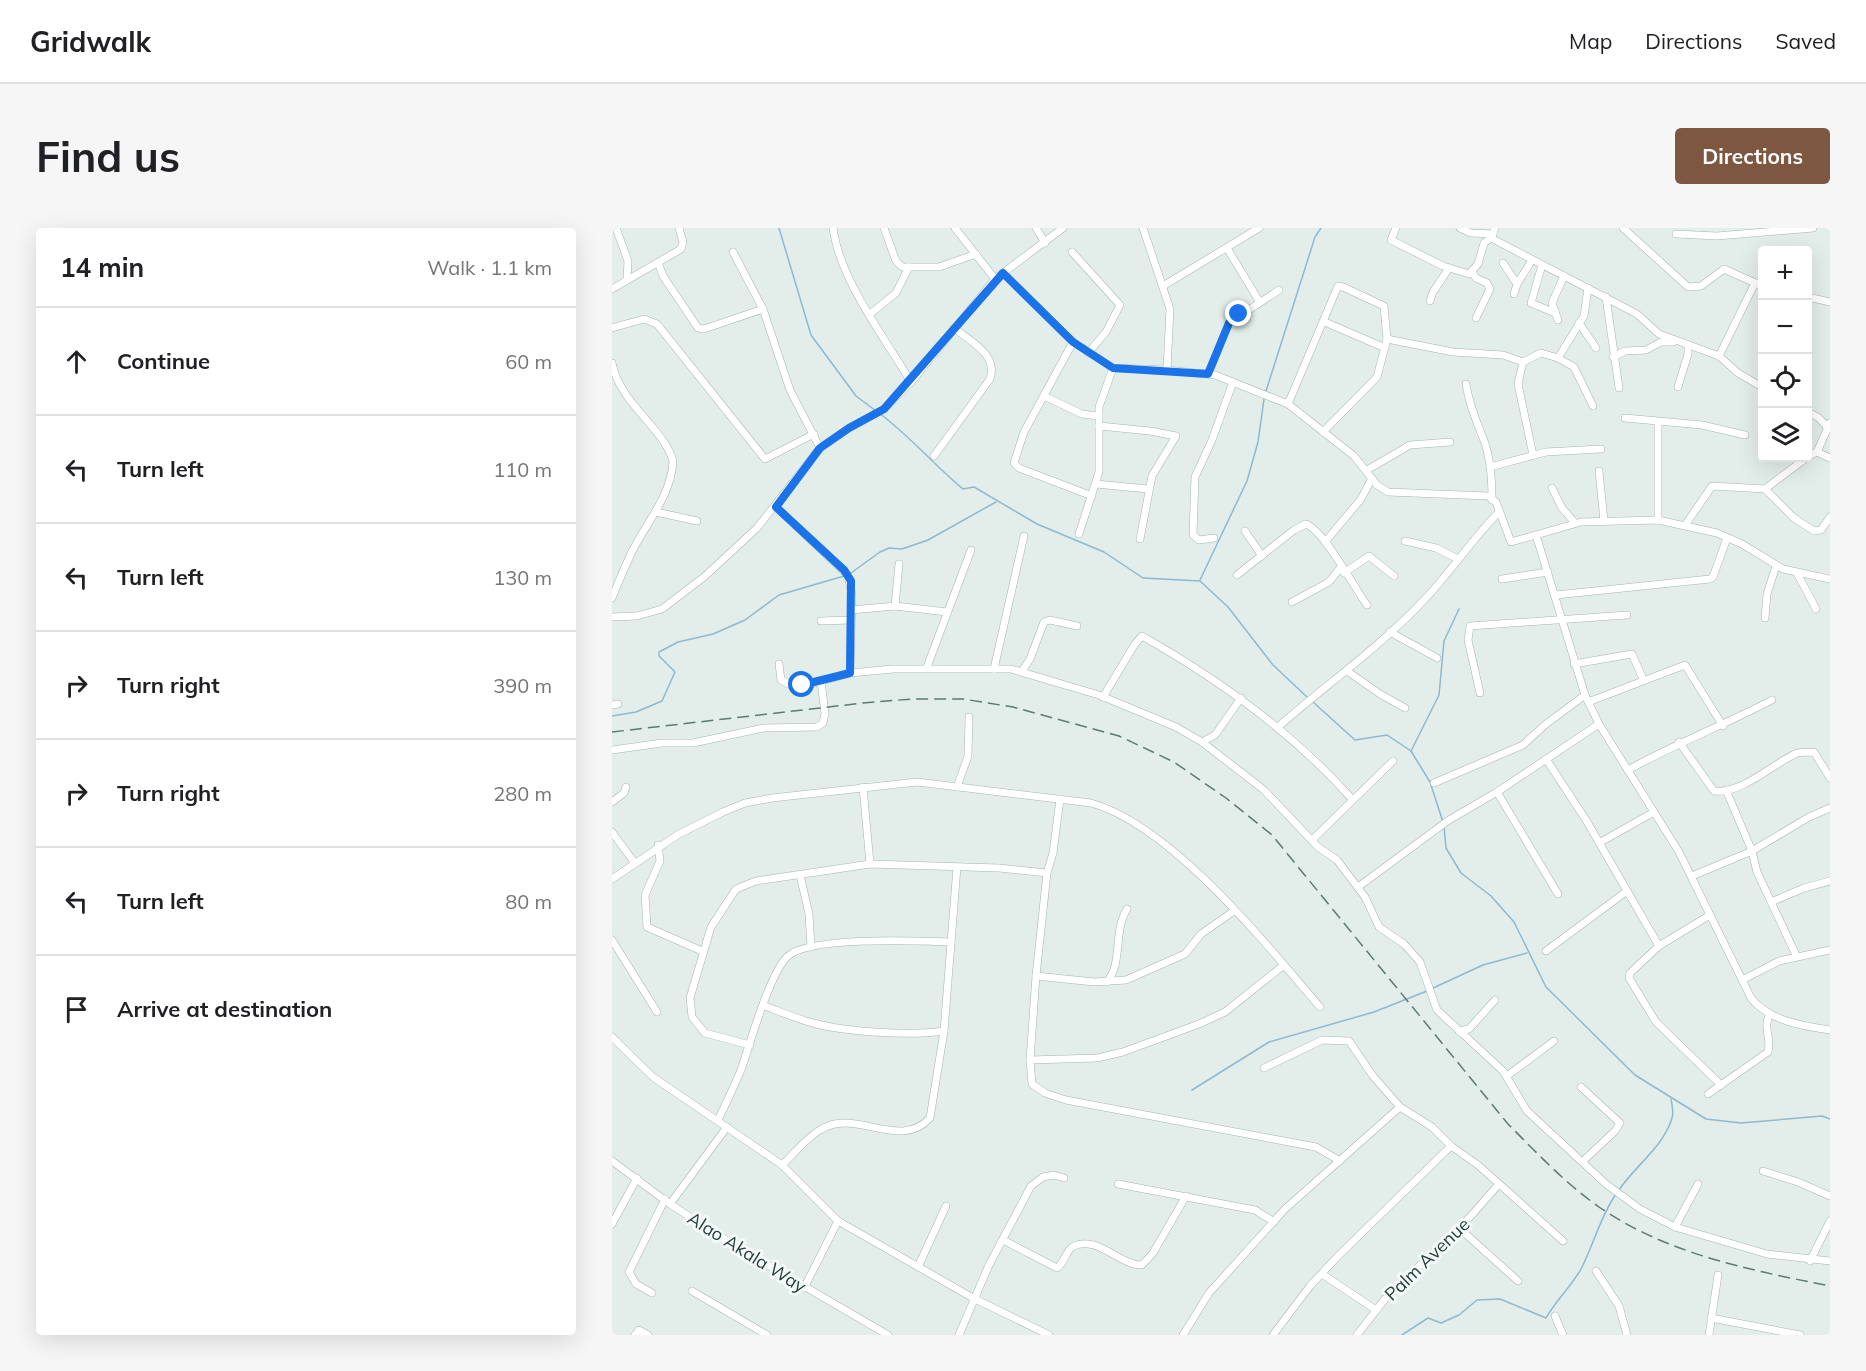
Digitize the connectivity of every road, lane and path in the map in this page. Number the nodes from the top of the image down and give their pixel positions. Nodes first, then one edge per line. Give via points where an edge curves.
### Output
1 (616, 228) edge
2 (679, 228) edge
3 (833, 228) edge
4 (884, 228) edge
5 (954, 228) edge
6 (1036, 228) edge
7 (1063, 228) edge
8 (1143, 228) edge
9 (1260, 228) edge
10 (1396, 228) edge
11 (1460, 228) edge
12 (1623, 228) edge
13 (1813, 228) edge
14 (1775, 230) edge
15 (1493, 234) edge
16 (1676, 234) dead end
17 (1045, 243) junction
18 (1227, 248) junction
19 (733, 252) dead end
20 (1071, 252) dead end
21 (976, 254) junction
22 (1532, 260) junction
23 (658, 262) junction
24 (1503, 263) dead end
25 (1542, 265) junction
26 (909, 267) junction
27 (1449, 268) junction
28 (1472, 272) junction
29 (1003, 273) junction
30 (1564, 276) junction
31 (627, 278) junction
32 (995, 279) junction
33 (1517, 284) junction
34 (1758, 285) edge
35 (1163, 286) junction
36 (1758, 287) edge
37 (1588, 288) junction
38 (612, 289) edge
39 (1279, 290) dead end
40 (1514, 294) dead end
41 (1606, 297) junction
42 (1812, 298) edge
43 (1259, 301) junction
44 (1430, 301) dead end
45 (1830, 302) edge
46 (763, 309) junction
47 (870, 314) junction
48 (1476, 318) dead end
49 (1325, 322) junction
50 (1579, 323) junction
51 (612, 328) edge
52 (954, 328) junction
53 (1387, 339) junction
54 (1677, 341) junction
55 (1073, 342) junction
56 (1688, 346) junction
57 (1384, 348) junction
58 (1596, 348) dead end
59 (1088, 352) junction
60 (1719, 356) junction
61 (1558, 357) junction
62 (1613, 357) junction
63 (1523, 362) junction
64 (612, 363) edge
65 (1113, 368) junction
66 (1167, 370) junction
67 (1208, 374) junction
68 (911, 382) junction
69 (1233, 382) junction
70 (1466, 384) dead end
71 (1758, 385) edge
72 (1678, 387) dead end
73 (1618, 388) dead end
74 (1044, 396) junction
75 (1288, 404) junction
76 (1593, 406) dead end
77 (1812, 414) edge
78 (1099, 416) junction
79 (1625, 418) dead end
80 (1658, 423) junction
81 (1829, 425) edge
82 (1099, 426) junction
83 (1323, 432) junction
84 (814, 434) junction
85 (1744, 435) dead end
86 (1827, 438) edge
87 (1450, 441) dead end
88 (820, 448) junction
89 (1601, 449) dead end
90 (1817, 452) junction
91 (1812, 454) edge
92 (1533, 455) junction
93 (934, 456) dead end
94 (1830, 458) edge
95 (1800, 462) edge
96 (1490, 467) junction
97 (1367, 470) junction
98 (1599, 471) dead end
99 (1372, 478) junction
100 (1096, 484) junction
101 (1552, 488) dead end
102 (1148, 489) junction
103 (1765, 489) junction
104 (1092, 496) junction
105 (1492, 500) junction
106 (776, 507) junction
107 (1562, 508) junction
108 (656, 512) junction
109 (1499, 512) junction
110 (1830, 517) edge
111 (1658, 520) junction
112 (697, 521) dead end
113 (1604, 521) junction
114 (1575, 523) junction
115 (1686, 524) junction
116 (1561, 526) junction
117 (1245, 531) dead end
118 (1080, 534) dead end
119 (1536, 535) junction
120 (1024, 536) dead end
121 (1214, 538) dead end
122 (1728, 538) junction
123 (1140, 539) dead end
124 (1405, 541) dead end
125 (1325, 542) junction
126 (971, 550) dead end
127 (1262, 556) junction
128 (1458, 559) junction
129 (899, 564) dead end
130 (1776, 566) junction
131 (1342, 570) junction
132 (1548, 572) junction
133 (1797, 573) junction
134 (1237, 575) dead end
135 (1394, 576) dead end
136 (1502, 579) dead end
137 (1830, 579) edge
138 (1556, 595) junction
139 (612, 598) edge
140 (1292, 602) dead end
141 (1367, 605) dead end
142 (895, 606) junction
143 (1816, 609) dead end
144 (851, 610) junction
145 (947, 612) junction
146 (1627, 615) dead end
147 (612, 617) edge
148 (1765, 618) dead end
149 (851, 620) junction
150 (1563, 620) junction
151 (821, 621) dead end
152 (1077, 626) dead end
153 (1390, 632) junction
154 (1437, 658) dead end
155 (779, 663) dead end
156 (1574, 664) junction
157 (927, 667) junction
158 (994, 669) junction
159 (1022, 671) junction
160 (1347, 671) junction
161 (850, 673) junction
162 (1643, 680) junction
163 (821, 681) junction
164 (1480, 693) dead end
165 (1104, 697) junction
166 (1241, 698) junction
167 (1587, 699) junction
168 (1772, 700) dead end
169 (1405, 708) dead end
170 (969, 717) dead end
171 (1599, 724) junction
172 (1722, 726) junction
173 (1278, 727) junction
174 (1202, 742) junction
175 (1680, 742) junction
176 (612, 750) edge
177 (1546, 759) junction
178 (1393, 761) dead end
179 (1628, 770) junction
180 (1830, 778) edge
181 (1434, 783) dead end
182 (626, 787) dead end
183 (863, 787) junction
184 (957, 787) junction
185 (1726, 790) junction
186 (1497, 792) junction
187 (1060, 799) junction
188 (1353, 799) junction
189 (612, 802) edge
190 (1830, 808) edge
191 (1654, 812) junction
192 (612, 832) edge
193 (1312, 840) junction
194 (1599, 843) junction
195 (658, 845) junction
196 (1752, 850) junction
197 (634, 862) junction
198 (870, 864) junction
199 (957, 867) junction
200 (1047, 873) junction
201 (800, 875) junction
202 (1692, 876) junction
203 (612, 879) edge
204 (1830, 881) edge
205 (1358, 887) junction
206 (1627, 891) junction
207 (1558, 894) dead end
208 (1771, 902) junction
209 (1127, 909) dead end
210 (1234, 910) junction
211 (1710, 915) junction
212 (612, 940) edge
213 (951, 942) junction
214 (1659, 946) junction
215 (811, 947) junction
216 (1830, 950) edge
217 (702, 951) junction
218 (1546, 951) dead end
219 (1796, 955) junction
220 (1284, 965) junction
221 (1036, 976) junction
222 (1744, 979) junction
223 (1107, 982) junction
224 (1495, 1000) dead end
225 (765, 1006) junction
226 (1320, 1006) dead end
227 (657, 1012) dead end
228 (1770, 1014) junction
229 (1830, 1030) edge
230 (944, 1031) junction
231 (1460, 1031) junction
232 (612, 1037) edge
233 (1554, 1041) dead end
234 (750, 1045) junction
235 (1030, 1060) junction
236 (1264, 1068) dead end
237 (1507, 1076) junction
238 (1721, 1085) junction
239 (1581, 1087) dead end
240 (1708, 1094) dead end
241 (1401, 1107) junction
242 (718, 1120) junction
243 (727, 1127) junction
244 (1451, 1146) junction
245 (612, 1161) edge
246 (1340, 1161) junction
247 (1583, 1161) junction
248 (782, 1165) junction
249 (1763, 1171) dead end
250 (637, 1178) junction
251 (1064, 1178) dead end
252 (1118, 1184) dead end
253 (1698, 1184) dead end
254 (1498, 1185) junction
255 (1186, 1196) junction
256 (1830, 1196) edge
257 (667, 1201) junction
258 (946, 1206) dead end
259 (838, 1221) junction
260 (1830, 1221) edge
261 (1274, 1222) junction
262 (612, 1224) edge
263 (1675, 1227) junction
264 (1459, 1228) junction
265 (1002, 1240) junction
266 (1563, 1240) dead end
267 (1810, 1261) junction
268 (1830, 1261) edge
269 (918, 1267) junction
270 (1596, 1271) dead end
271 (1322, 1274) junction
272 (1718, 1275) dead end
273 (1518, 1281) dead end
274 (804, 1288) junction
275 (692, 1291) dead end
276 (652, 1293) dead end
277 (973, 1298) junction
278 (1376, 1310) junction
279 (1555, 1316) dead end
280 (1711, 1318) junction
281 (755, 1332) edge
282 (1789, 1334) edge
283 (635, 1335) edge
284 (648, 1335) edge
285 (767, 1335) edge
286 (888, 1335) edge
287 (959, 1335) edge
288 (1049, 1335) edge
289 (1182, 1335) edge
290 (1273, 1335) edge
291 (1357, 1335) edge
292 (1563, 1335) edge
293 (1627, 1335) edge
294 (1709, 1335) edge
295 (1800, 1335) edge

1 - 31 street via 628,261
2 - 23 street via 682,248
3 - 47 street via 841,256
4 - 26 street via 896,261
5 - 21 street
6 - 17 street
7 - 17 street
8 - 35 street
9 - 18 street
10 - 27 street via 1391,240
11 - 15 street
12 - 34 street via 1688,287 1701,286 1725,269
13 - 14 street
14 - 16 street via 1717,236
15 - 22 street
15 - 28 street via 1484,243
17 - 29 street
18 - 35 street
18 - 43 street
19 - 46 street
20 - 59 street via 1120,305 1106,332
21 - 26 street via 939,267
21 - 32 street
22 - 25 street
22 - 33 street
23 - 31 street
23 - 46 street via 663,276 699,328
24 - 33 street
25 - 30 street
25 - 30 street via 1531,303 1556,316 1552,303
26 - 47 street via 896,293
27 - 28 street
27 - 44 street
28 - 48 street via 1490,290
29 - 32 street
29 - 55 street
30 - 37 street
31 - 38 street
32 - 52 street
33 - 40 street
35 - 66 street via 1171,319
36 - 60 street
37 - 41 street
37 - 50 street via 1585,312
39 - 43 street
41 - 54 street via 1637,314 1659,334
41 - 62 street
42 - 45 street
43 - 67 street via 1229,323
46 - 84 street via 779,362
47 - 68 street
49 - 53 street via 1340,285 1384,306
49 - 57 street
49 - 75 street
50 - 58 street
50 - 61 street
51 - 84 street via 644,319 657,324 765,459
52 - 68 street
52 - 93 street via 989,357 993,371
53 - 57 street
53 - 63 street via 1454,352 1503,355
54 - 56 street
54 - 62 street
55 - 59 street
55 - 74 street
56 - 60 street
56 - 72 street
57 - 83 street via 1377,377
59 - 65 street
60 - 71 street
61 - 63 street via 1538,353
61 - 76 street via 1579,373
62 - 73 street
63 - 92 street via 1518,384
64 - 108 street via 627,397 672,457 673,465
65 - 66 street
65 - 78 street via 1101,397
66 - 67 street
67 - 69 street
68 - 88 street via 884,409
69 - 75 street
69 - 121 street via 1194,481 1193,535 1199,540
70 - 96 street
74 - 78 street via 1082,414
74 - 104 street via 1024,432 1014,463
75 - 83 street
77 - 81 street
78 - 82 street
79 - 80 street
80 - 85 street via 1702,425
80 - 111 street
81 - 86 street
82 - 100 street
82 - 102 street via 1176,436
83 - 97 street
84 - 88 street
86 - 90 street
87 - 97 street via 1410,445
88 - 106 street
89 - 92 street
90 - 91 street
90 - 94 street
92 - 96 street
95 - 103 street
96 - 105 street
97 - 99 street
98 - 113 street
99 - 105 street via 1391,494 1478,494
99 - 125 street via 1361,499
100 - 102 street
100 - 104 street
101 - 107 street
102 - 123 street
103 - 110 street via 1794,518 1814,531 1821,530
103 - 115 street via 1712,486
104 - 118 street
105 - 109 street
106 - 144 street via 846,573
106 - 147 street via 705,577 662,609
107 - 114 street
107 - 116 street
108 - 112 street
108 - 139 street via 634,548
109 - 119 street via 1511,542
109 - 128 street
111 - 113 street
111 - 115 street
113 - 114 street
114 - 116 street
115 - 122 street
116 - 119 street
117 - 127 street
119 - 132 street
120 - 158 street
122 - 130 street
122 - 138 street via 1710,579
124 - 128 street via 1436,548
125 - 127 street via 1306,524
125 - 131 street
126 - 145 street
127 - 134 street
128 - 153 street via 1425,599
129 - 142 street
130 - 133 street
130 - 148 street via 1767,594
131 - 135 street via 1369,556
131 - 140 street via 1329,582
131 - 141 street
132 - 136 street
132 - 138 street
133 - 137 street
133 - 143 street
138 - 150 street
142 - 144 street
142 - 145 street
144 - 149 street
145 - 157 street
146 - 150 street
149 - 151 street
149 - 161 street
150 - 156 street
150 - 164 street via 1470,626 1468,640
152 - 159 street via 1044,621
153 - 154 street
153 - 160 street
155 - 163 street via 779,676 788,686
156 - 162 street via 1632,654
156 - 167 street
157 - 158 street
157 - 161 street
158 - 159 street
159 - 165 street
160 - 169 street
160 - 173 street
161 - 163 street
162 - 167 street
162 - 172 street via 1686,666
163 - 176 street via 825,713 823,723 817,727 764,728 693,743
165 - 166 street via 1142,636
165 - 174 street
166 - 173 street
166 - 174 street via 1221,729
167 - 171 street
167 - 181 street via 1546,724 1523,745
168 - 172 street
170 - 184 street via 968,756
171 - 177 street
171 - 179 street
172 - 175 street
173 - 188 street
174 - 193 street via 1264,790
175 - 179 street
175 - 185 street via 1711,788 1717,792
177 - 186 street
177 - 194 street
178 - 188 street
179 - 191 street
180 - 185 street via 1814,752 1799,753 1758,778
182 - 189 street
183 - 184 street via 917,782
183 - 195 street via 745,803
183 - 198 street
184 - 187 street
185 - 196 street
186 - 205 street via 1449,820
186 - 207 street
187 - 200 street
187 - 210 street via 1104,806 1166,844
188 - 193 street
190 - 196 street
191 - 194 street
191 - 202 street
192 - 197 street
193 - 205 street via 1337,860
194 - 206 street
195 - 197 street
195 - 217 street via 660,861 645,895 647,927
196 - 202 street
196 - 208 street via 1756,872
197 - 203 street
198 - 199 street
198 - 201 street
199 - 200 street
199 - 213 street
200 - 221 street
201 - 215 street
201 - 217 street via 756,881 736,889 711,927
202 - 211 street
204 - 208 street
205 - 231 street via 1379,927 1404,944 1420,962 1437,1010
206 - 214 street
206 - 218 street
208 - 219 street
209 - 223 street via 1117,935 1114,972
210 - 220 street
210 - 223 street via 1201,934 1185,954 1126,980
211 - 214 street
211 - 222 street
212 - 227 street
213 - 215 street via 893,940
213 - 230 street
214 - 238 street via 1630,973 1631,982 1656,1022
215 - 225 street via 789,955 780,965
216 - 219 street
217 - 234 street via 690,998 692,1017 705,1033
219 - 222 street
220 - 226 street
220 - 235 street via 1225,1011 1199,1024 1098,1058
221 - 223 street
221 - 235 street
222 - 228 street via 1751,998
224 - 231 street via 1469,1029
225 - 230 street via 814,1024 918,1033
225 - 234 street
228 - 229 street
228 - 238 street via 1766,1024 1768,1052
230 - 248 street via 933,1109 925,1124 895,1132 860,1125 830,1125
231 - 237 street
232 - 242 street via 653,1077
233 - 237 street
234 - 242 street
235 - 246 street via 1030,1080 1045,1094 1316,1147
236 - 241 street via 1322,1040 1349,1041
237 - 247 street via 1527,1111
238 - 240 street
239 - 247 street via 1620,1123
241 - 244 street via 1432,1127
241 - 246 street
242 - 243 street
243 - 248 street
243 - 257 street
244 - 254 street
244 - 271 street via 1359,1233
245 - 250 street, Alao Akala Way
246 - 261 street
247 - 263 street via 1640,1209
248 - 259 street
249 - 256 street
250 - 257 street, Alao Akala Way
250 - 262 street
251 - 265 street via 1043,1177 1031,1186
252 - 255 street
253 - 263 street
254 - 264 street, Palm Avenue
254 - 266 street
255 - 261 street via 1255,1210
255 - 265 street via 1142,1265 1101,1248 1079,1245 1071,1248 1057,1268
257 - 274 street, Alao Akala Way
257 - 276 street via 628,1272 636,1284
258 - 269 street
259 - 269 street
259 - 274 street
260 - 267 street
261 - 289 street via 1209,1293
263 - 267 street via 1767,1254
264 - 273 street
264 - 278 street, Palm Avenue
265 - 277 street
267 - 268 street
269 - 277 street
270 - 293 street via 1619,1306
271 - 278 street
271 - 290 street
272 - 280 street
274 - 286 street, Alao Akala Way
275 - 281 street
277 - 287 street
277 - 288 street
278 - 291 street, Palm Avenue
279 - 292 street
280 - 282 street
280 - 294 street
281 - 285 street
282 - 295 street
283 - 284 street via 639,1330

